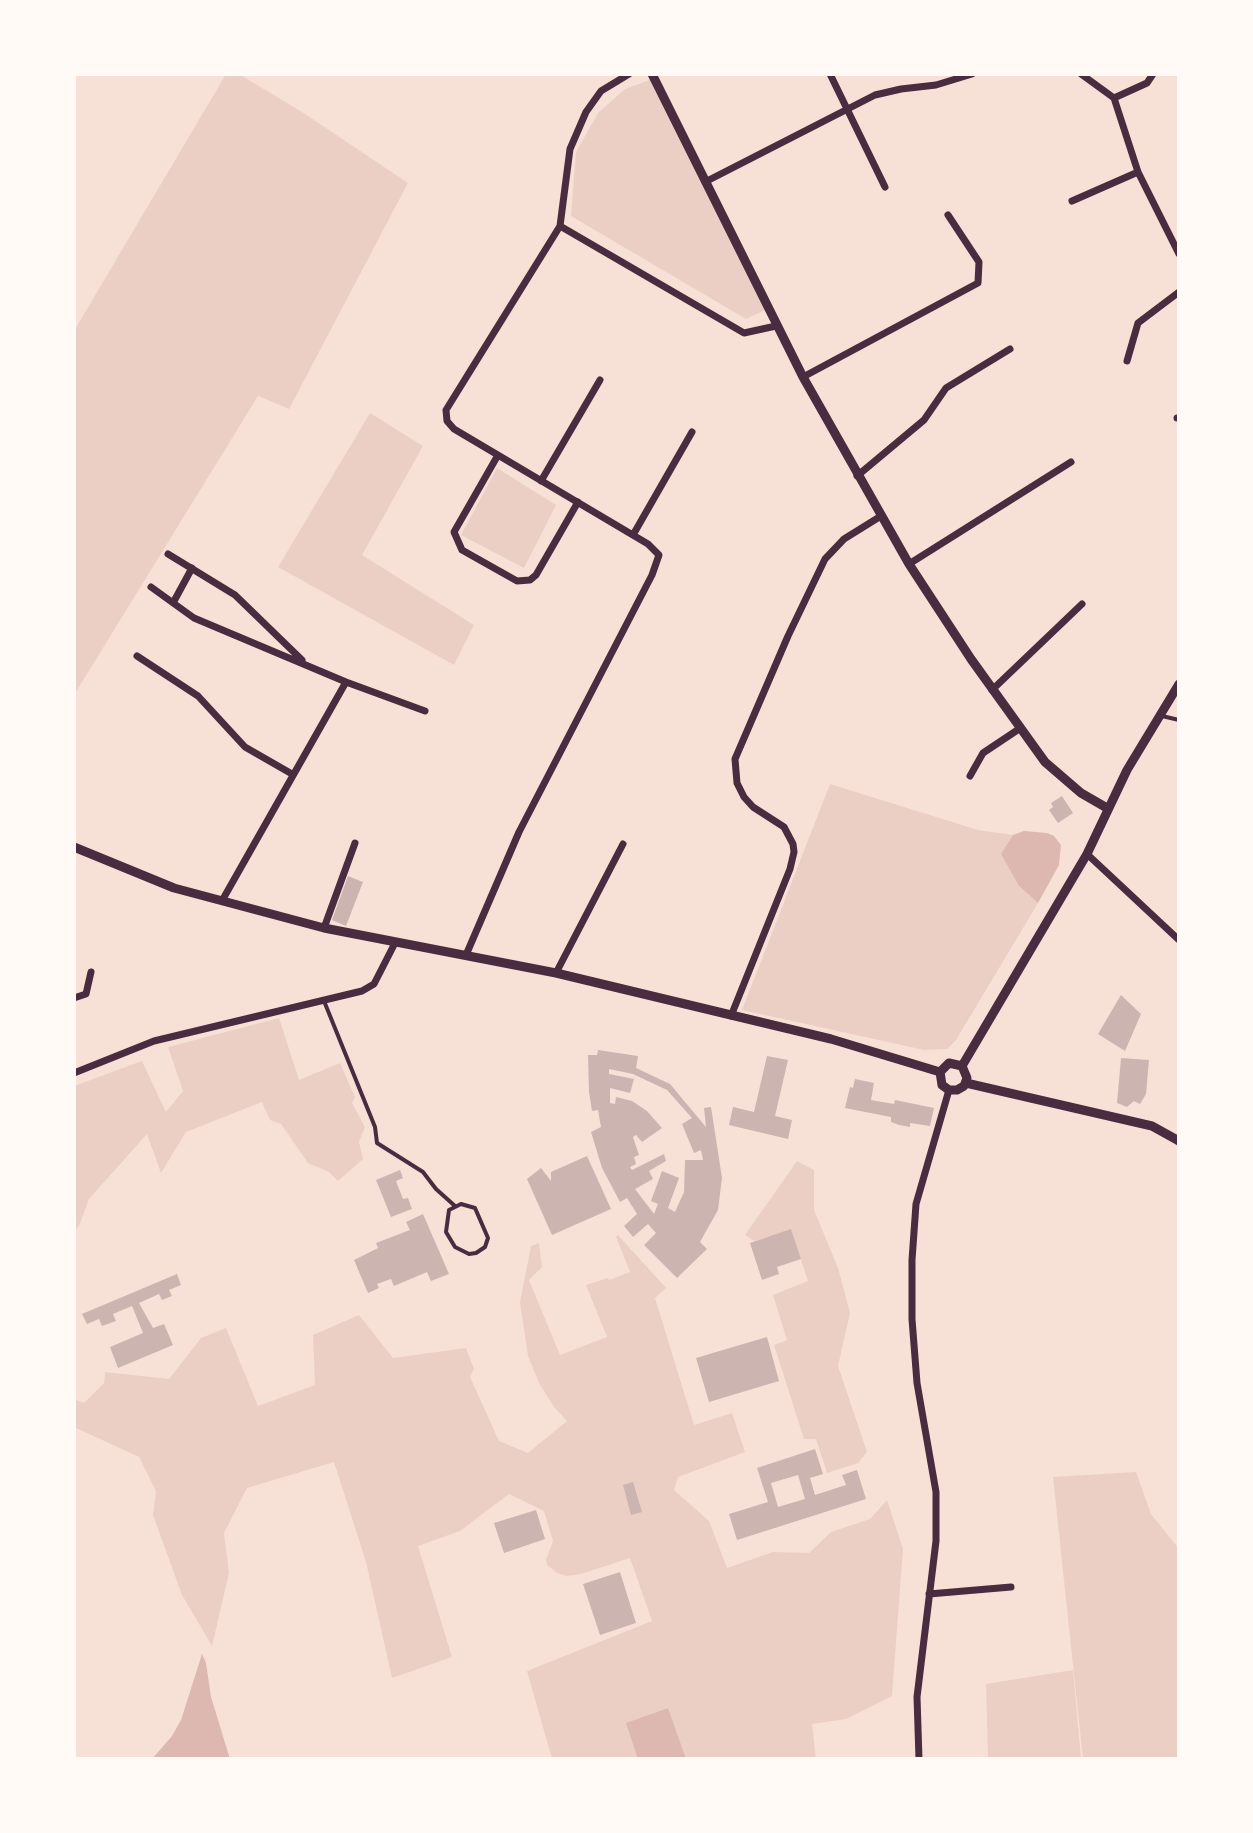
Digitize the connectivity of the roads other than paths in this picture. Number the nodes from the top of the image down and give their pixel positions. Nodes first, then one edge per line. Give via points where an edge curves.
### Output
1 (629, 74) edge
2 (652, 74) edge
3 (830, 74) edge
4 (972, 74) edge
5 (1081, 74) edge
6 (1153, 74) edge
7 (1114, 98) junction
8 (847, 109) junction
9 (1138, 172) junction
10 (705, 182) junction
11 (885, 187) dead end
12 (1072, 201) dead end
13 (948, 215) dead end
14 (560, 226) junction
15 (1179, 254) edge
16 (1179, 292) edge
17 (776, 326) junction
18 (1010, 349) dead end
19 (1127, 361) dead end
20 (803, 377) junction
21 (600, 380) dead end
22 (692, 432) dead end
23 (498, 455) junction
24 (1071, 462) dead end
25 (857, 476) junction
26 (541, 481) junction
27 (578, 502) junction
28 (881, 516) junction
29 (633, 535) junction
30 (168, 554) dead end
31 (909, 564) junction
32 (192, 568) junction
33 (151, 587) dead end
34 (173, 603) junction
35 (1082, 604) dead end
36 (137, 656) dead end
37 (306, 665) junction
38 (346, 682) junction
39 (1179, 684) edge
40 (992, 690) junction
41 (425, 711) dead end
42 (1159, 715) junction
43 (1179, 720) edge
44 (1019, 729) junction
45 (292, 774) junction
46 (970, 776) dead end
47 (1107, 808) junction
48 (355, 843) dead end
49 (623, 844) dead end
50 (74, 847) edge
51 (1087, 854) junction
52 (223, 899) junction
53 (324, 928) junction
54 (1179, 940) edge
55 (395, 943) junction
56 (466, 955) junction
57 (91, 972) dead end
58 (556, 973) junction
59 (74, 998) edge
60 (324, 1001) junction
61 (731, 1016) junction
62 (962, 1066) junction
63 (940, 1072) junction
64 (74, 1073) edge
65 (966, 1083) junction
66 (949, 1090) junction
67 (1179, 1141) edge
68 (455, 1206) junction
69 (1011, 1587) dead end
70 (929, 1594) junction
71 (919, 1759) edge

1 - 14 street via 601,91 586,112 570,149
2 - 10 street
3 - 8 street
4 - 8 street via 891,90
5 - 7 street
6 - 7 street via 1147,83
7 - 9 street
8 - 10 street
8 - 11 street
9 - 12 street
9 - 15 street
10 - 17 street
13 - 20 street via 979,262 978,283
14 - 17 street via 744,333
14 - 23 street via 446,410 454,429
16 - 19 street via 1138,323
17 - 20 street
18 - 25 street via 946,388 924,420
20 - 25 street
21 - 26 street
22 - 29 street
23 - 26 street
23 - 27 street via 454,532 462,550 517,581 530,580
24 - 31 street
25 - 28 street
26 - 27 street
27 - 29 street
28 - 31 street
28 - 61 street via 844,539 825,559 735,759 744,797 784,827 794,852
29 - 56 street via 659,555 652,575 519,832
30 - 32 street
31 - 40 street
32 - 34 street
32 - 37 street via 235,595
33 - 34 street
34 - 37 street via 194,618
35 - 40 street
36 - 45 street via 198,696 245,747
37 - 38 street
38 - 41 street
38 - 45 street
39 - 42 street
40 - 44 street
42 - 43 lane
42 - 47 street
44 - 46 street via 983,753
44 - 47 street via 1065,782
45 - 52 street
47 - 51 street
48 - 53 street
49 - 58 street
50 - 52 street via 174,888
51 - 54 street
51 - 62 street
52 - 53 street
53 - 55 street
55 - 56 street
55 - 60 street via 374,984
56 - 58 street
57 - 59 street via 86,994
58 - 61 street
60 - 64 street via 154,1041
60 - 68 lane via 377,1143 423,1172
61 - 63 street via 863,1047
62 - 63 street via 949,1063
62 - 65 street
63 - 66 street via 940,1081
65 - 66 street
65 - 67 street via 1152,1126
66 - 70 street via 916,1204 912,1260 917,1383 936,1492
68 - 68 lane via 475,1208 488,1238 482,1250 469,1254 450,1240 447,1218
69 - 70 street
70 - 71 street via 917,1697

